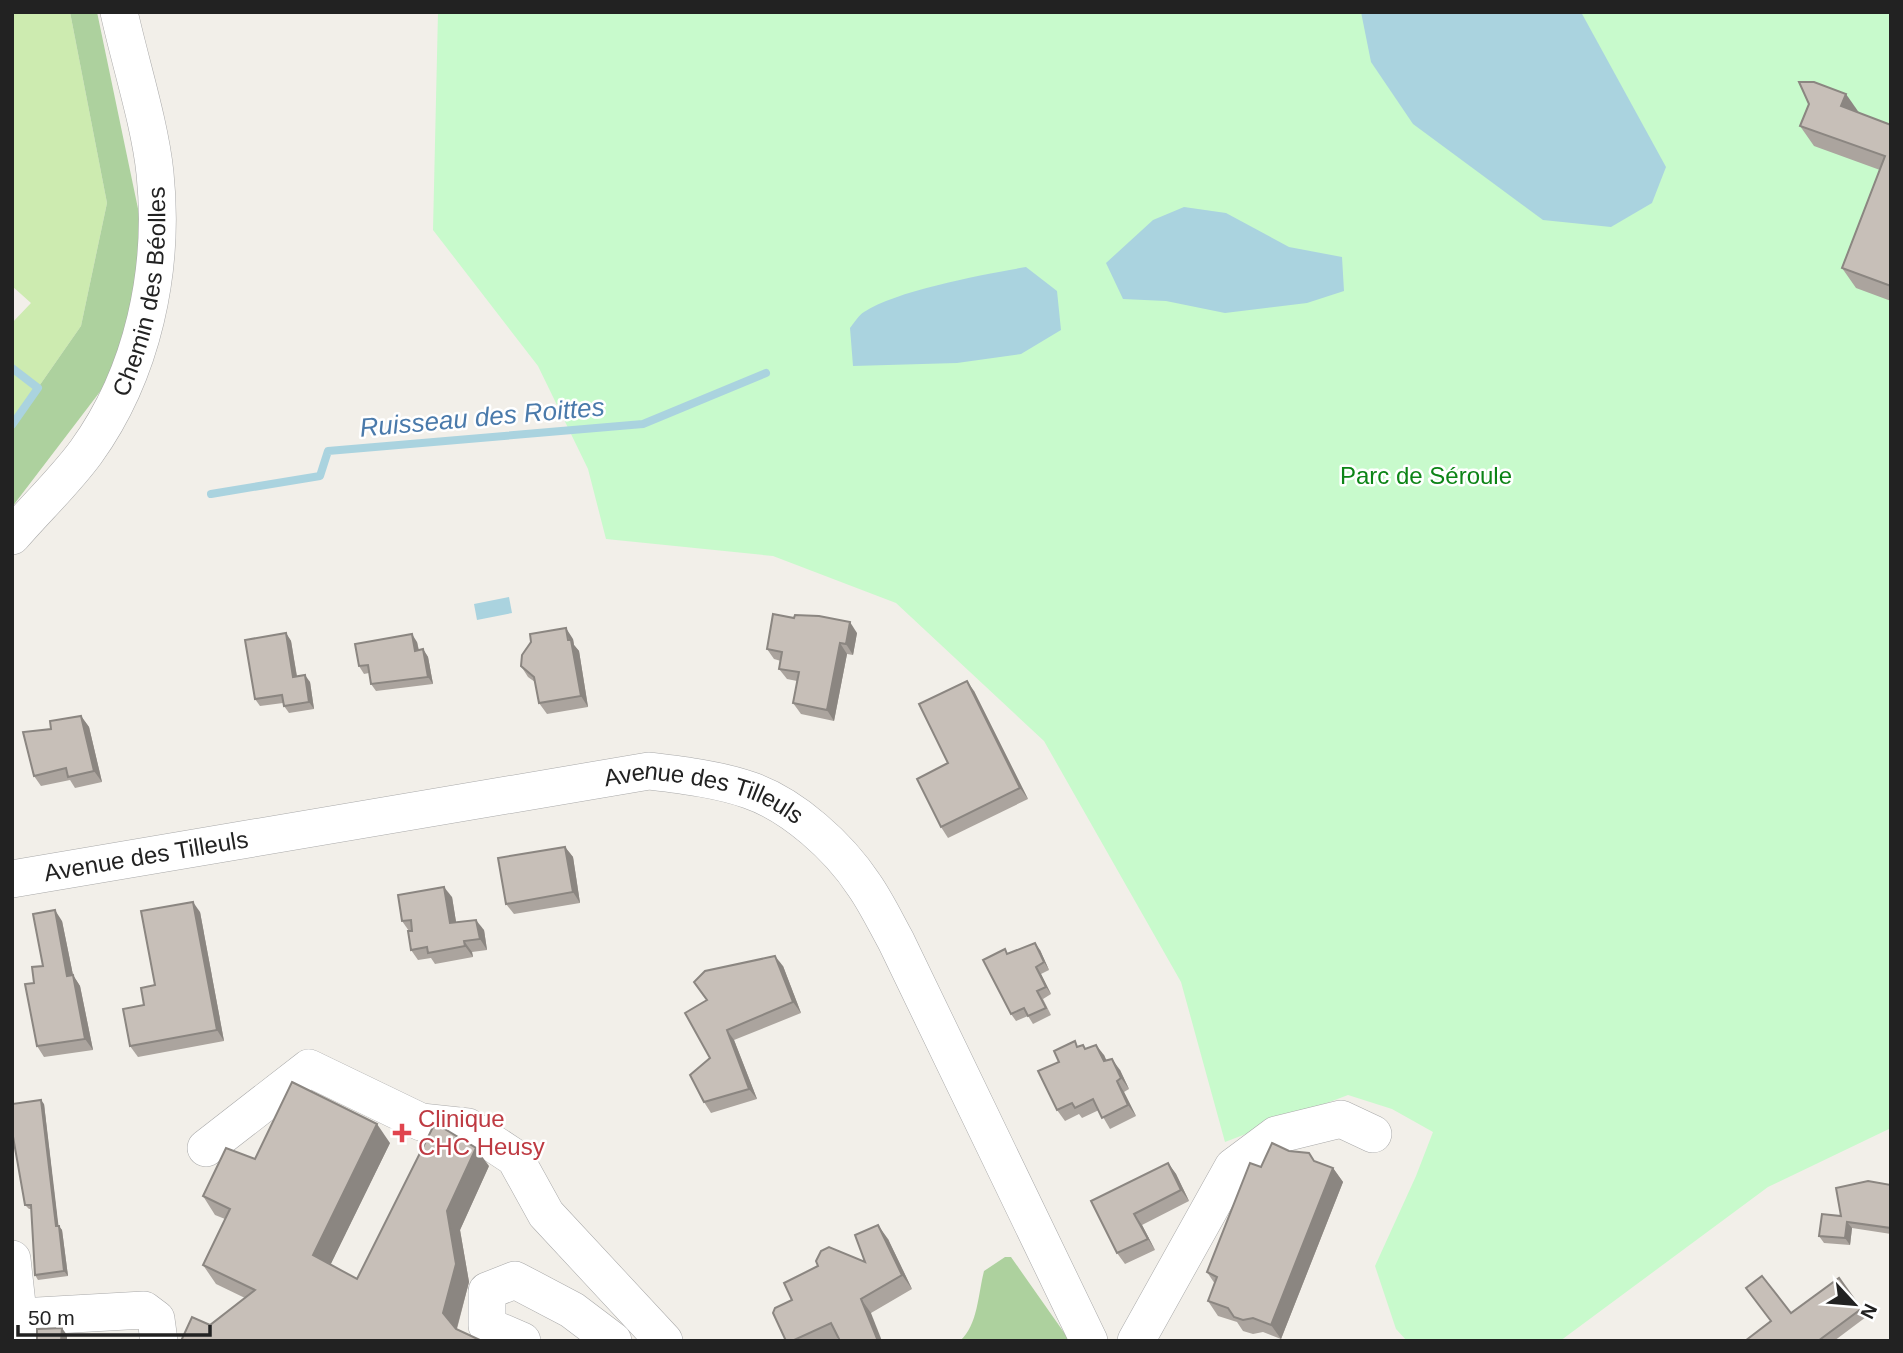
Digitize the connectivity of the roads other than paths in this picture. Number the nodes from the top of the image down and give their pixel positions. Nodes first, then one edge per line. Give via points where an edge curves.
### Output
1 (119, 12) edge
2 (12, 536) edge
3 (12, 880) edge
4 (1373, 1134) dead end
5 (205, 1148) dead end
6 (12, 1259) edge
7 (20, 1329) edge
8 (159, 1341) edge
9 (522, 1341) edge
10 (613, 1341) edge
11 (664, 1341) edge
12 (1089, 1341) edge
13 (1136, 1341) edge

1 - 2 street, Chemin des Béolles via 155,171 158,222 148,310 114,406 86,452
3 - 12 street, Avenue des Tilleuls via 649,771 751,790 794,814 829,844 864,884 896,941
4 - 13 street via 1341,1119 1276,1135 1233,1167
5 - 11 street via 309,1068 421,1122 468,1128 515,1158 546,1214
6 - 7 street
7 - 8 street via 144,1310 156,1319
9 - 10 street via 487,1326 487,1290 515,1280 572,1310

